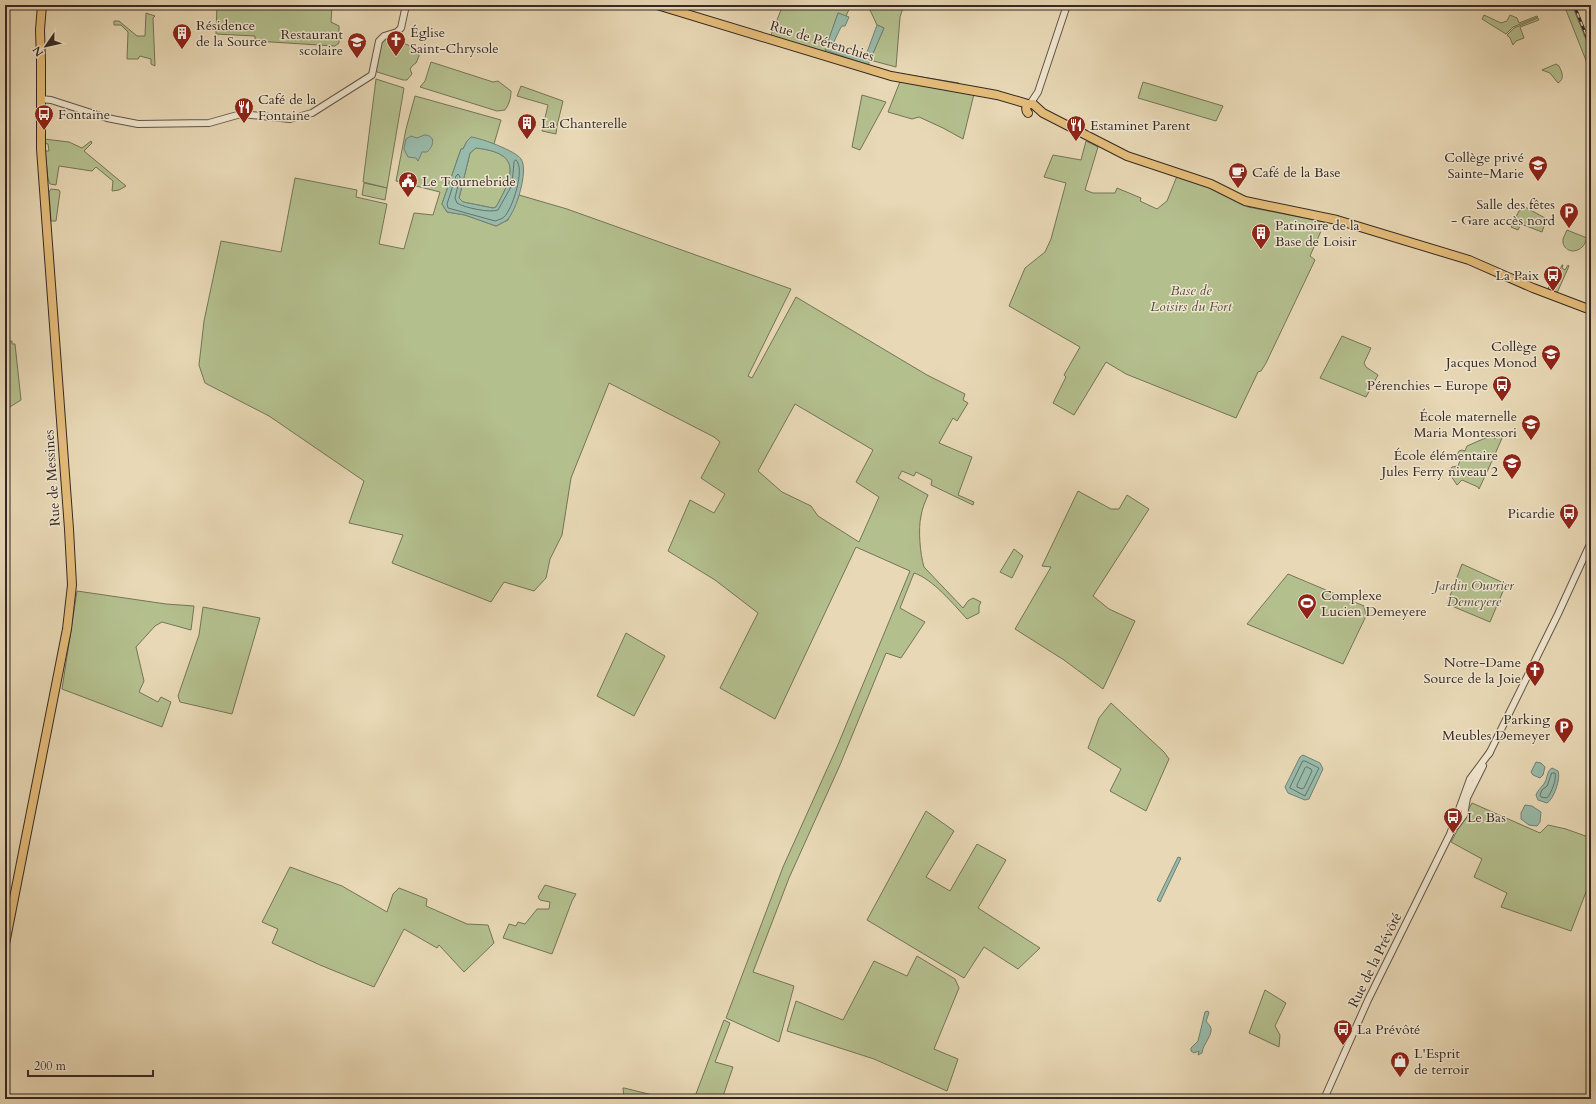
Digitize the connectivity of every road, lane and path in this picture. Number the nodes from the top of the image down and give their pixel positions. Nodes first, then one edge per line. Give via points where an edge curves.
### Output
1 (42, 5) edge
2 (406, 5) edge
3 (657, 5) edge
4 (1068, 5) edge
5 (40, 100) junction
6 (1032, 108) junction
7 (1591, 310) edge
8 (1591, 542) edge
9 (5, 944) edge
10 (1324, 1099) edge

1 - 5 main road, Rue de Messines
2 - 5 street via 399,31 380,40 373,74 312,114 284,119 241,114 209,123 138,124 111,119 51,100
3 - 6 main road, Rue de Pérenchies via 892,76 1000,95
4 - 6 street
5 - 9 main road, Rue de Messines via 41,149 70,536 71,590 67,629
6 - 7 main road, Rue de Pérenchies via 1131,158 1213,185 1245,201 1328,217 1441,251 1475,262
8 - 10 street, Rue de la Prévôté via 1467,799 1463,817 1450,834 1368,1000

